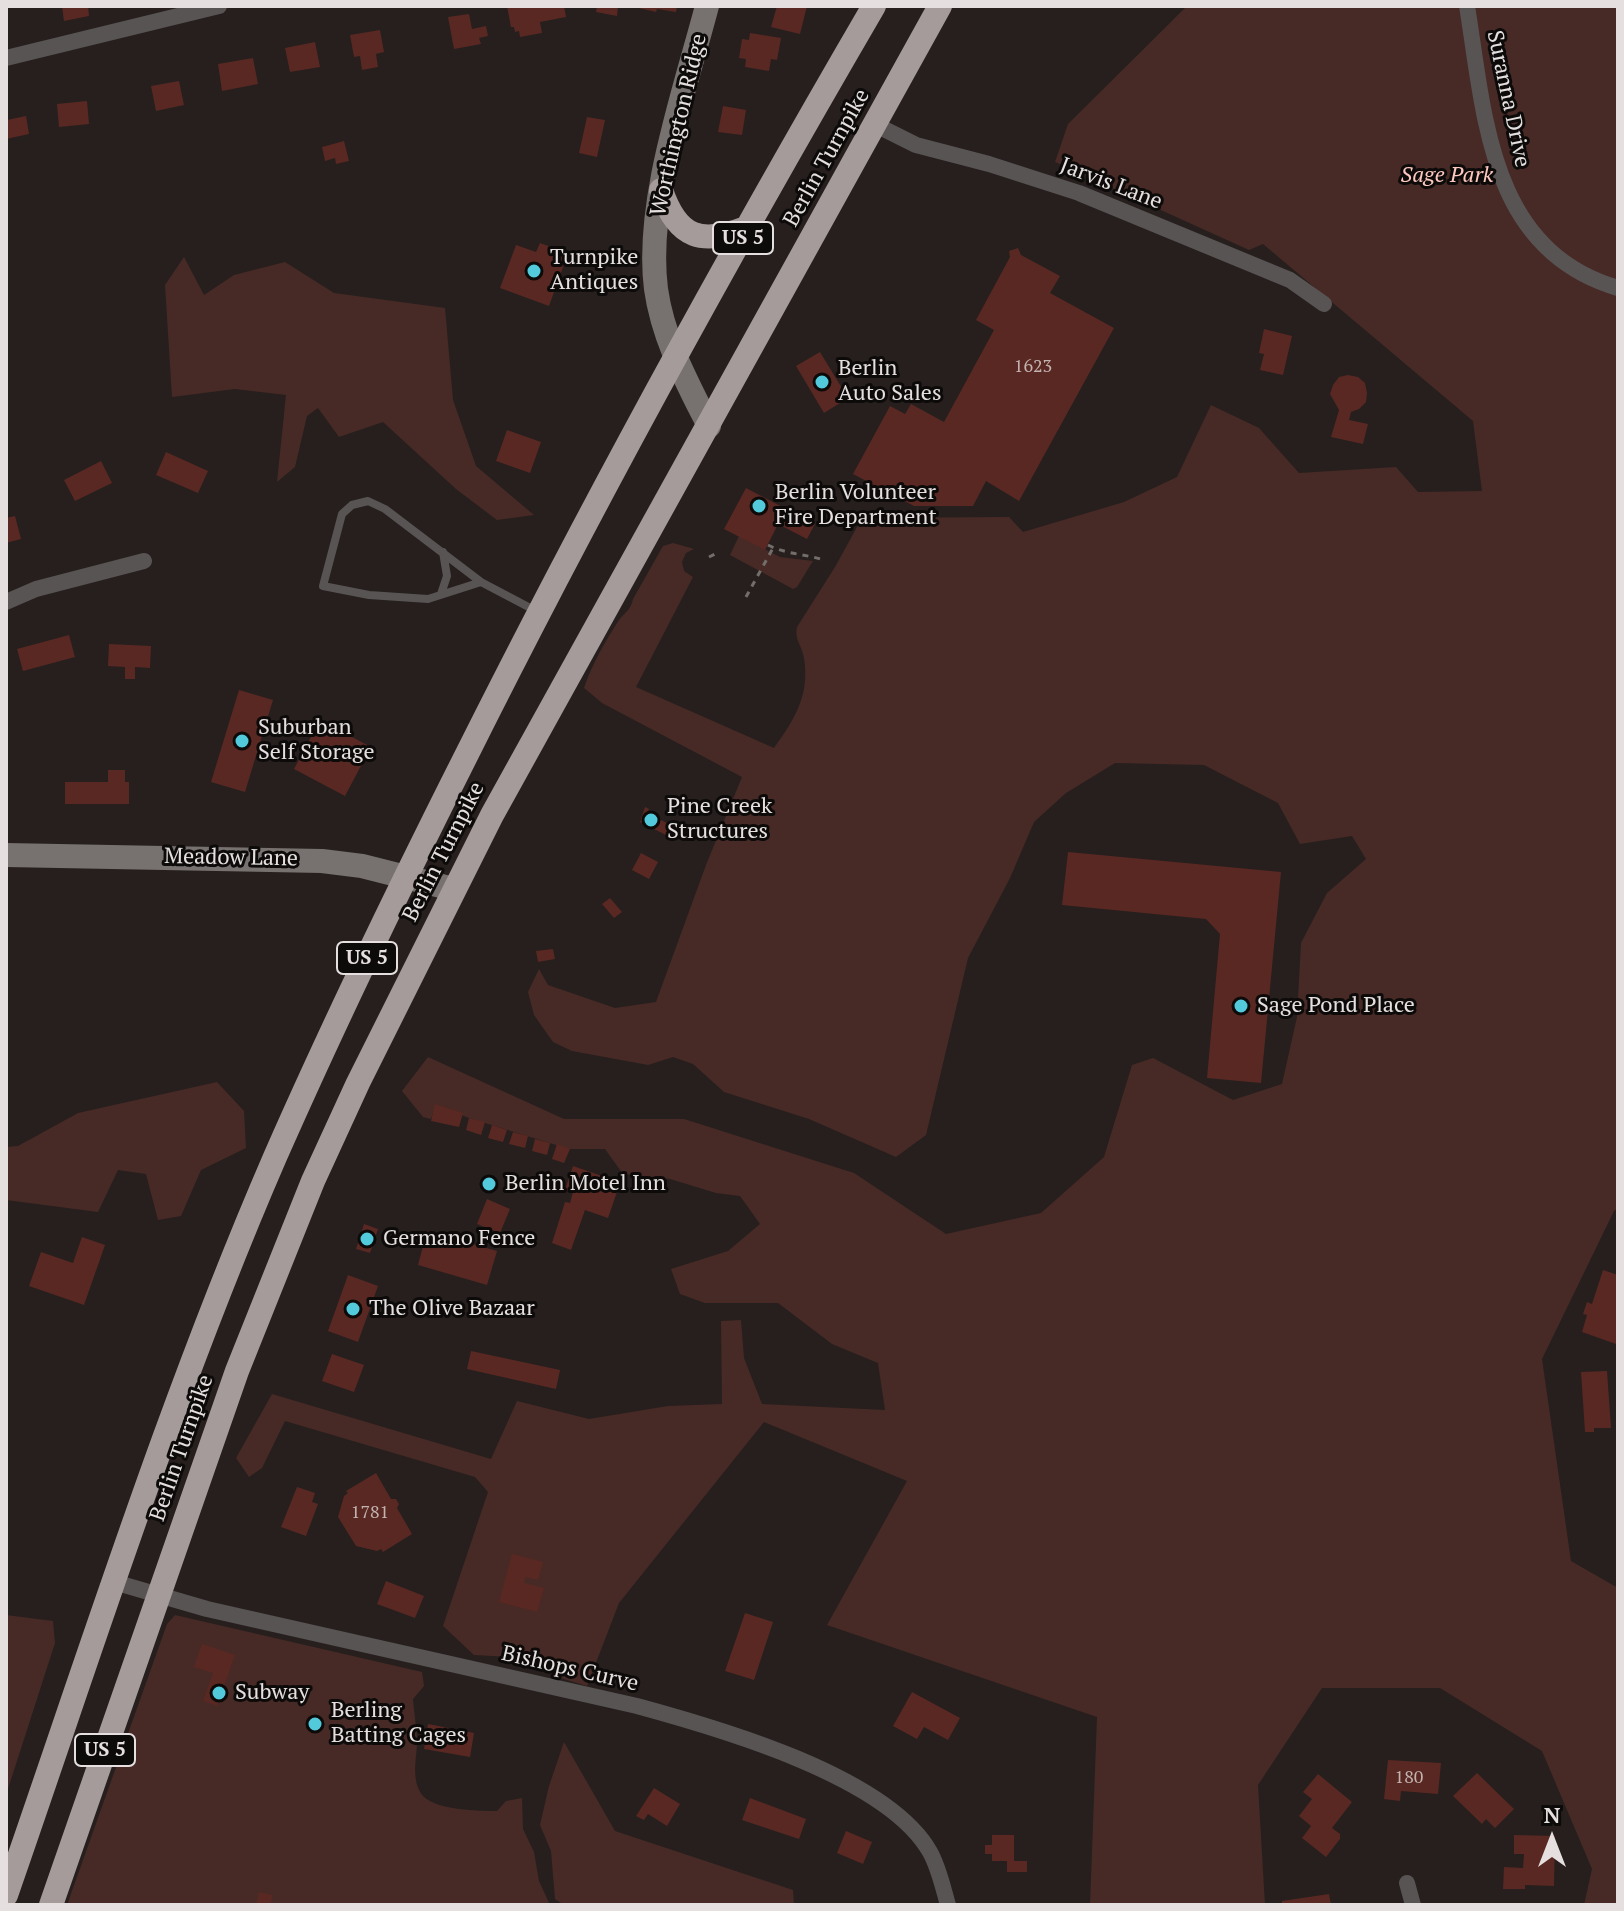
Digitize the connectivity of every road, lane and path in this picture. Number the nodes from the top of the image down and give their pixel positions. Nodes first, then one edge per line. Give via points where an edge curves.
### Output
1 (219, 6) edge
2 (707, 6) edge
3 (874, 6) edge
4 (940, 6) edge
5 (1467, 6) edge
6 (6, 58) edge
7 (874, 124) junction
8 (661, 190) junction
9 (749, 227) junction
10 (1618, 288) edge
11 (1324, 304) dead end
12 (675, 359) junction
13 (709, 426) junction
14 (768, 545) dead end
15 (773, 548) junction
16 (443, 552) junction
17 (715, 554) dead end
18 (709, 557) dead end
19 (824, 560) dead end
20 (144, 561) dead end
21 (481, 582) junction
22 (441, 594) junction
23 (746, 597) dead end
24 (6, 602) edge
25 (539, 613) junction
26 (6, 855) edge
27 (406, 876) junction
28 (453, 889) junction
29 (114, 1582) junction
30 (159, 1596) junction
31 (1407, 1883) dead end
32 (6, 1895) edge
33 (51, 1905) edge
34 (948, 1905) edge
35 (1413, 1905) edge

1 - 6 street
2 - 8 street, Worthington Ridge
3 - 9 highway, Berlin Turnpike / US 5
4 - 7 highway, Berlin Turnpike / US 5
5 - 10 street, Suranna Drive via 1485,113 1507,195 1541,243 1571,267
7 - 11 street, Jarvis Lane via 916,145 1079,193 1290,280
7 - 13 highway, Berlin Turnpike / US 5
8 - 9 highway via 668,213 693,235 711,238
8 - 12 street, Worthington Ridge via 655,231 657,290
9 - 12 highway, Berlin Turnpike / US 5
12 - 13 street, Worthington Ridge
12 - 25 highway, Berlin Turnpike / US 5
13 - 28 highway, Berlin Turnpike / US 5
14 - 15 path
15 - 19 path
15 - 23 path
16 - 21 lane
16 - 22 lane via 447,576
16 - 22 lane via 385,509 368,501 352,505 342,514 323,586 410,599
17 - 18 path
20 - 24 street
21 - 22 lane
21 - 25 lane
25 - 27 highway, Berlin Turnpike / US 5
26 - 27 street, Meadow Lane via 309,860
27 - 28 street, Meadow Lane
27 - 29 highway, Berlin Turnpike / US 5 via 233,1258
28 - 30 highway, Berlin Turnpike / US 5 via 313,1181 237,1371
29 - 30 street, Bishops Curve
29 - 32 highway, Berlin Turnpike / US 5
30 - 33 highway, Berlin Turnpike / US 5
30 - 34 street, Bishops Curve via 637,1706 757,1742 855,1787 914,1830 931,1853
31 - 35 street

